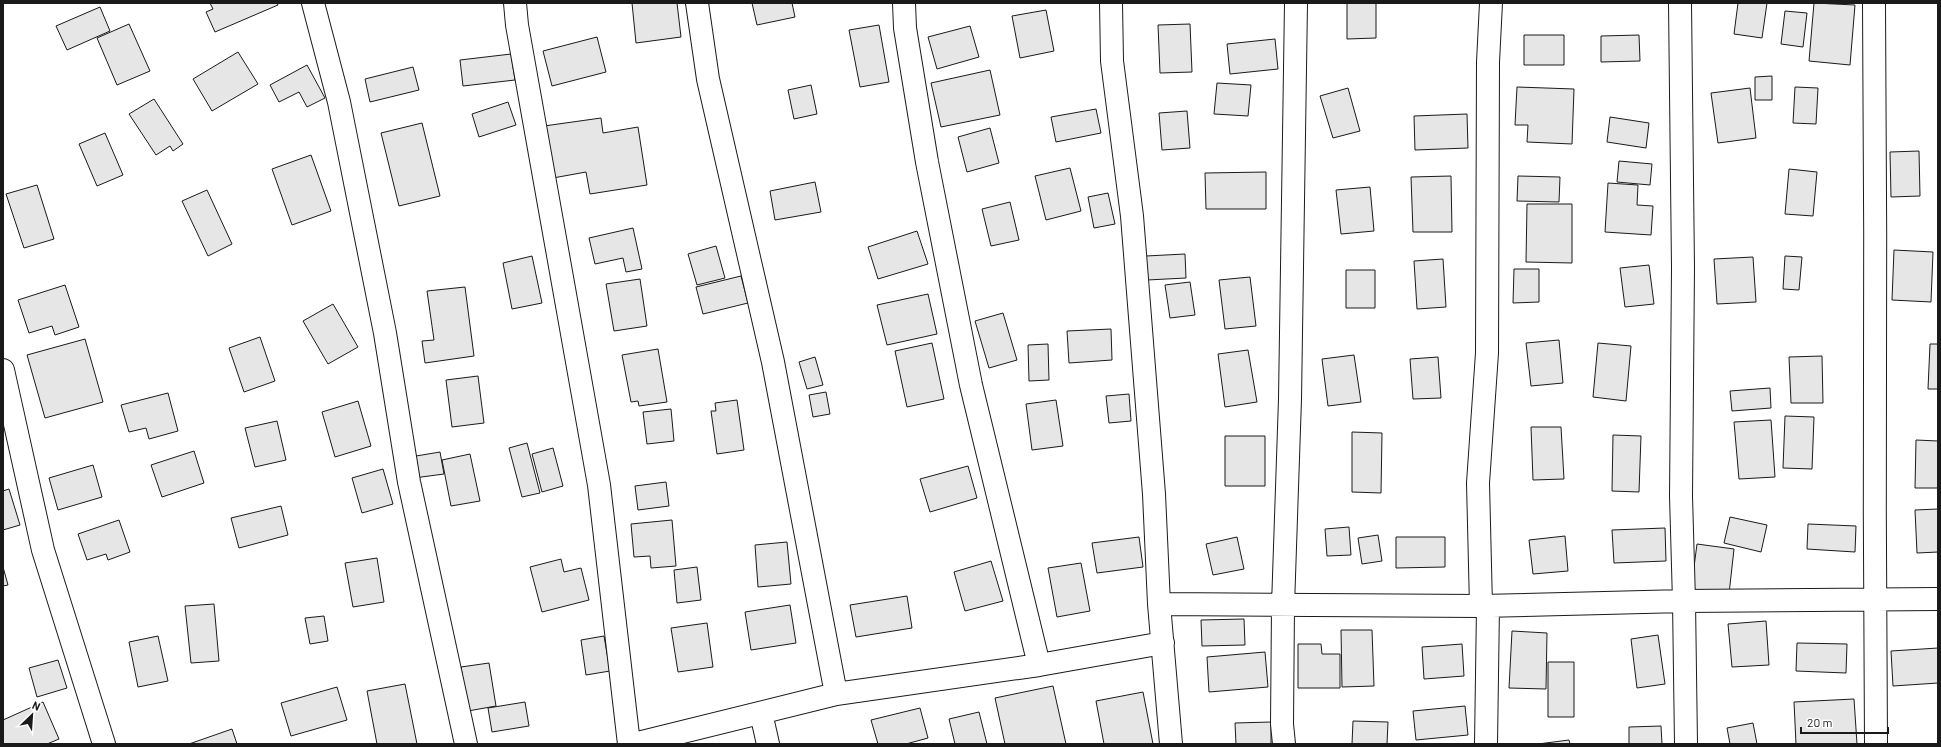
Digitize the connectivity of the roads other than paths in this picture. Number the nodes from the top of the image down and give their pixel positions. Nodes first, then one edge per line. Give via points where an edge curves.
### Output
1 (313, 3) edge
2 (515, 3) edge
3 (697, 3) edge
4 (904, 3) edge
5 (1111, 3) edge
6 (1296, 3) edge
7 (1491, 3) edge
8 (1680, 3) edge
9 (1874, 3) edge
10 (3, 370) edge
11 (1938, 599) edge
12 (1874, 600) junction
13 (1684, 601) junction
14 (1159, 604) junction
15 (1283, 606) junction
16 (1484, 606) junction
17 (1163, 643) junction
18 (1039, 665) junction
19 (836, 694) junction
20 (762, 713) junction
21 (104, 744) edge
22 (466, 744) edge
23 (629, 744) edge
24 (634, 744) edge
25 (768, 744) edge
26 (1171, 744) edge
27 (1284, 744) edge
28 (1486, 744) edge
29 (1686, 744) edge
30 (1876, 744) edge

1 - 22 street via 340,110 386,333 409,482
2 - 23 street via 553,234 599,485
3 - 19 street via 708,79 773,362
4 - 18 street via 905,28 927,162 971,385
5 - 14 street via 1112,61 1132,216 1154,494
6 - 15 street via 1290,399
7 - 16 street via 1488,70 1487,353 1478,483
8 - 13 street via 1683,268 1681,496
9 - 12 street
10 - 21 street via 43,550
11 - 12 street
12 - 13 street
12 - 30 street
13 - 16 street
13 - 29 street
14 - 15 street
14 - 17 street
15 - 16 street
15 - 27 street
16 - 28 street
17 - 18 street
17 - 26 street
18 - 19 street
19 - 20 street
20 - 24 street
20 - 25 street

